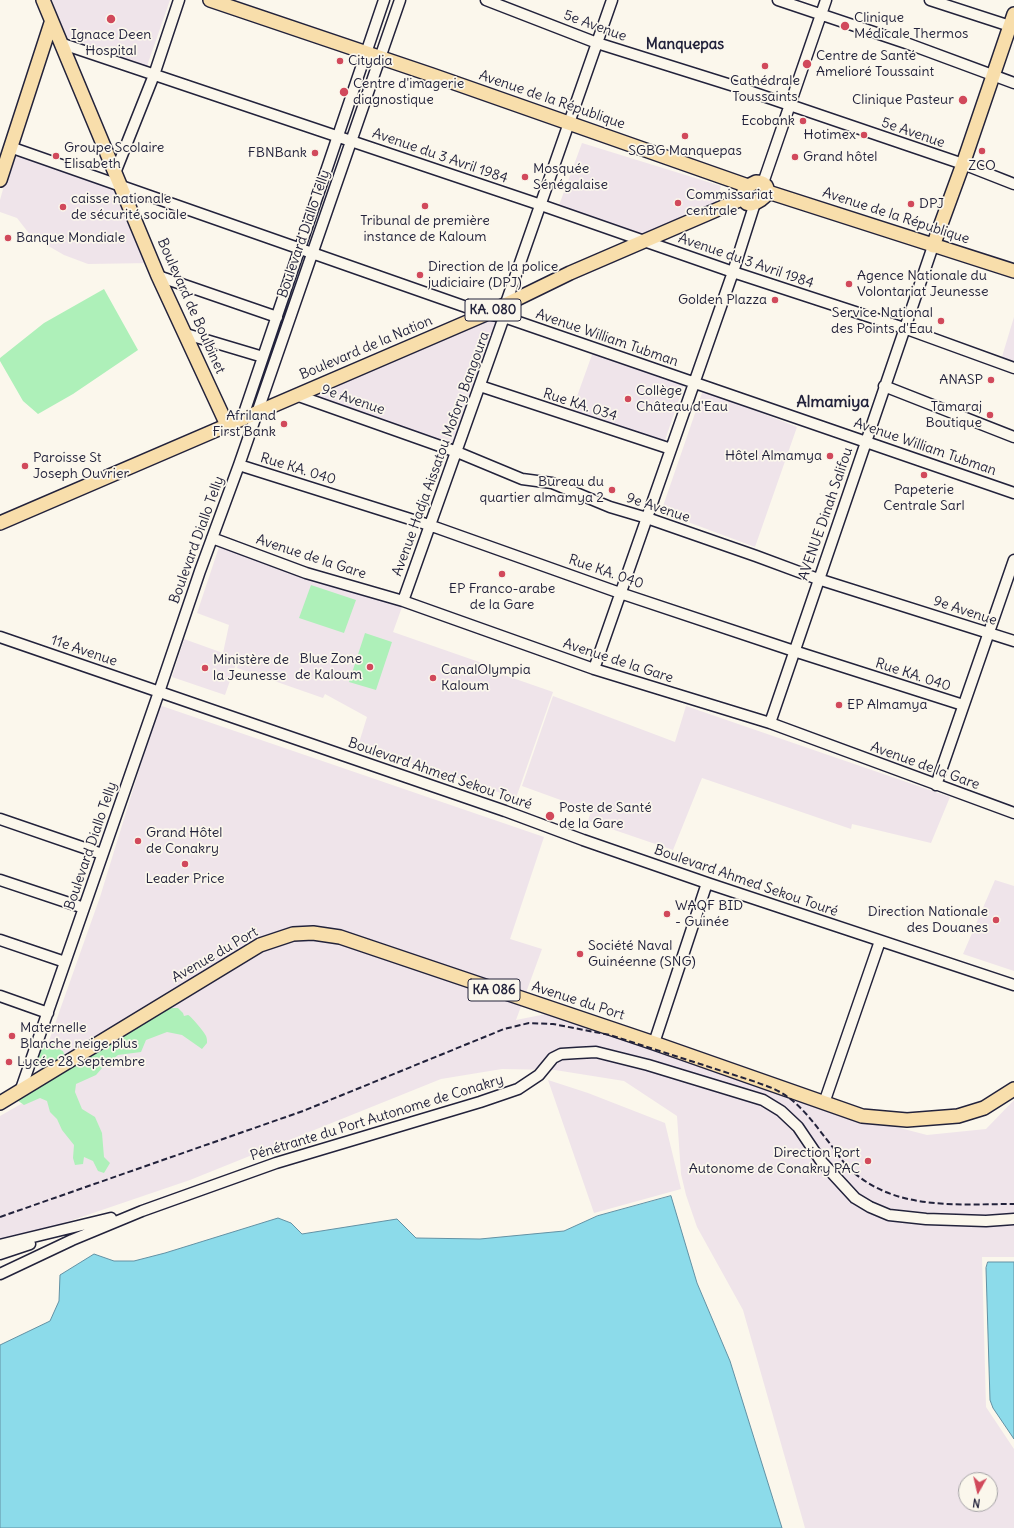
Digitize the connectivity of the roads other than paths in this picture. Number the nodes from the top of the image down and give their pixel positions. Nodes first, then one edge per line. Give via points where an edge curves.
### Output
1 (43, 0) edge
2 (179, 0) edge
3 (210, 0) edge
4 (384, 0) edge
5 (400, 0) edge
6 (486, 0) edge
7 (612, 0) edge
8 (778, 0) edge
9 (826, 0) edge
10 (930, 0) edge
11 (822, 14) junction
12 (1012, 20) edge
13 (52, 23) junction
14 (60, 43) junction
15 (597, 43) junction
16 (366, 52) junction
17 (381, 58) junction
18 (154, 75) junction
19 (993, 76) junction
20 (1014, 83) edge
21 (790, 106) junction
22 (570, 123) junction
23 (338, 137) junction
24 (351, 141) junction
25 (10, 147) junction
26 (963, 164) junction
27 (115, 172) junction
28 (0, 180) edge
29 (1014, 184) edge
30 (120, 185) junction
31 (748, 186) junction
32 (766, 187) junction
33 (749, 201) junction
34 (541, 206) junction
35 (644, 241) junction
36 (933, 246) junction
37 (300, 248) junction
38 (312, 254) junction
39 (1014, 271) edge
40 (733, 272) junction
41 (158, 276) junction
42 (506, 303) junction
43 (486, 314) junction
44 (277, 317) junction
45 (504, 317) junction
46 (904, 328) junction
47 (186, 334) junction
48 (263, 357) junction
49 (1014, 368) edge
50 (694, 383) junction
51 (480, 386) junction
52 (884, 386) junction
53 (296, 395) junction
54 (257, 413) junction
55 (242, 419) junction
56 (227, 425) junction
57 (1014, 437) edge
58 (866, 442) junction
59 (671, 449) junction
60 (457, 452) junction
61 (239, 465) junction
62 (1014, 493) edge
63 (647, 518) junction
64 (0, 523) edge
65 (429, 525) junction
66 (212, 538) junction
67 (1014, 560) edge
68 (818, 579) junction
69 (620, 593) junction
70 (403, 601) junction
71 (989, 633) junction
72 (0, 637) edge
73 (1014, 641) edge
74 (794, 651) junction
75 (594, 669) junction
76 (160, 692) junction
77 (963, 706) junction
78 (770, 723) junction
79 (936, 784) junction
80 (1014, 813) edge
81 (0, 819) edge
82 (102, 854) junction
83 (0, 880) edge
84 (707, 883) junction
85 (84, 908) junction
86 (0, 940) edge
87 (880, 942) junction
88 (65, 962) junction
89 (1012, 986) edge
90 (0, 996) edge
91 (48, 1012) junction
92 (654, 1043) junction
93 (21, 1089) junction
94 (1014, 1089) edge
95 (0, 1103) edge
96 (824, 1104) junction
97 (142, 1211) junction
98 (1014, 1219) edge
99 (98, 1221) junction
100 (72, 1240) junction
101 (0, 1245) edge
102 (0, 1254) edge
103 (0, 1266) edge
104 (0, 1274) edge

1 - 13 main road, Boulevard de Boulbinet
2 - 18 street
3 - 16 main road, Avenue de la République
4 - 16 street, Boulevard Diallo Telly
5 - 17 street, Boulevard Diallo Telly
6 - 15 street, 5e Avenue
7 - 15 street
8 - 11 street
9 - 11 street
10 - 12 street
11 - 19 street
11 - 21 street
12 - 19 main road
13 - 14 main road, Boulevard de Boulbinet
13 - 25 main road
14 - 18 street, Avenue du 3 Avril 1984
14 - 27 main road, Boulevard de Boulbinet
15 - 21 street, 5e Avenue
15 - 22 street
16 - 17 main road, Avenue de la République
16 - 23 street, Boulevard Diallo Telly
17 - 22 main road, Avenue de la République
17 - 24 street, Boulevard Diallo Telly
18 - 23 street, Avenue du 3 Avril 1984
18 - 27 street
19 - 20 street
19 - 26 main road
21 - 26 street, 5e Avenue
21 - 32 street
22 - 31 main road, Avenue de la République
22 - 34 street
23 - 24 street, Avenue du 3 Avril 1984
23 - 37 street, Boulevard Diallo Telly
24 - 34 street, Avenue du 3 Avril 1984
24 - 38 street, Boulevard Diallo Telly
25 - 28 main road
25 - 30 street, Avenue William Tubman
26 - 29 street, 5e Avenue
26 - 36 main road
27 - 30 main road, Boulevard de Boulbinet
30 - 37 street, Avenue William Tubman
30 - 41 main road, Boulevard de Boulbinet
31 - 32 main road via 756,182
31 - 33 main road via 744,191
32 - 33 main road via 760,201
32 - 36 main road, Avenue de la République
33 - 35 main road, Boulevard de la Nation / KA. 080
33 - 40 street
34 - 35 street, Avenue du 3 Avril 1984
34 - 42 street
35 - 40 street, Avenue du 3 Avril 1984
35 - 42 main road, Boulevard de la Nation / KA. 080
36 - 39 main road, Avenue de la République
36 - 46 street, AVENUE Dinah Salifou
37 - 38 street, Avenue William Tubman
37 - 44 street, Boulevard Diallo Telly
38 - 43 street, Avenue William Tubman
38 - 54 street, Boulevard Diallo Telly
40 - 46 street, Avenue du 3 Avril 1984
40 - 50 street
41 - 44 street
41 - 47 main road, Boulevard de Boulbinet
42 - 43 main road, Boulevard de la Nation / KA. 080
43 - 45 street, Avenue William Tubman
43 - 53 main road, Boulevard de la Nation / KA. 080
44 - 48 street, Boulevard Diallo Telly
45 - 50 street, Avenue William Tubman
45 - 51 street, Avenue Hadja Aissatou Mofory Bangoura
46 - 49 street, Avenue du 3 Avril 1984
46 - 52 street, AVENUE Dinah Salifou
47 - 48 street
47 - 56 main road, Boulevard de Boulbinet
48 - 55 street, Boulevard Diallo Telly
50 - 58 street, Avenue William Tubman
50 - 59 street
51 - 59 street, Rue KA. 034
51 - 60 street, Avenue Hadja Aissatou Mofory Bangoura
52 - 57 street
52 - 58 street, AVENUE Dinah Salifou
53 - 54 main road, Boulevard de la Nation / KA. 080
53 - 60 street, 9e Avenue
54 - 55 main road, Boulevard de la Nation / KA. 080
54 - 61 street, Boulevard Diallo Telly
55 - 56 main road, Boulevard de la Nation
56 - 64 main road, Boulevard de la Nation
58 - 62 street, Avenue William Tubman
58 - 68 street, AVENUE Dinah Salifou
59 - 63 street
60 - 63 street, 9e Avenue via 522,479 552,483 610,507
60 - 65 street, Avenue Hadja Aissatou Mofory Bangoura
61 - 65 street, Rue KA. 040
61 - 66 street, Boulevard Diallo Telly
63 - 68 street, 9e Avenue
63 - 69 street
65 - 69 street, Rue KA. 040
65 - 70 street, Avenue Hadja Aissatou Mofory Bangoura
66 - 70 street, Avenue de la Gare via 306,573
66 - 76 street, Boulevard Diallo Telly
67 - 71 street
68 - 71 street, 9e Avenue
68 - 74 street, AVENUE Dinah Salifou
69 - 74 street, Rue KA. 040
69 - 75 street
70 - 75 street, Avenue de la Gare
71 - 73 street, 9e Avenue
71 - 77 street
72 - 76 street, 11e Avenue
74 - 77 street, Rue KA. 040
74 - 78 street, AVENUE Dinah Salifou
75 - 78 street, Avenue de la Gare
76 - 82 street, Boulevard Diallo Telly
76 - 84 street, Boulevard Ahmed Sekou Touré
77 - 79 street
78 - 79 street, Avenue de la Gare
79 - 80 street, Avenue de la Gare
81 - 82 street
82 - 85 street, Boulevard Diallo Telly
83 - 85 street
84 - 87 street, Boulevard Ahmed Sekou Touré
84 - 92 street
85 - 88 street, Boulevard Diallo Telly
86 - 88 street
87 - 89 street, Boulevard Ahmed Sekou Touré
87 - 96 street
88 - 91 street, Boulevard Diallo Telly
90 - 91 street
91 - 93 street, Boulevard Diallo Telly
92 - 93 main road, Avenue du Port / KA 086 via 340,938 306,933 293,934 260,945
92 - 96 main road, Avenue du Port / KA 086
93 - 95 main road, Avenue du Port / KA 086
94 - 96 main road, Avenue du Port / KA 086 via 984,1108 958,1116 926,1119 862,1116
97 - 98 street, Pénétrante du Port Autonome de Conakry via 276,1163 518,1090 539,1075 553,1058 561,1054 596,1052 763,1100 781,1111 798,1127 821,1161 855,1198 889,1215 926,1219
97 - 99 street
97 - 100 street
99 - 101 street
99 - 102 street
100 - 103 street
100 - 104 street

